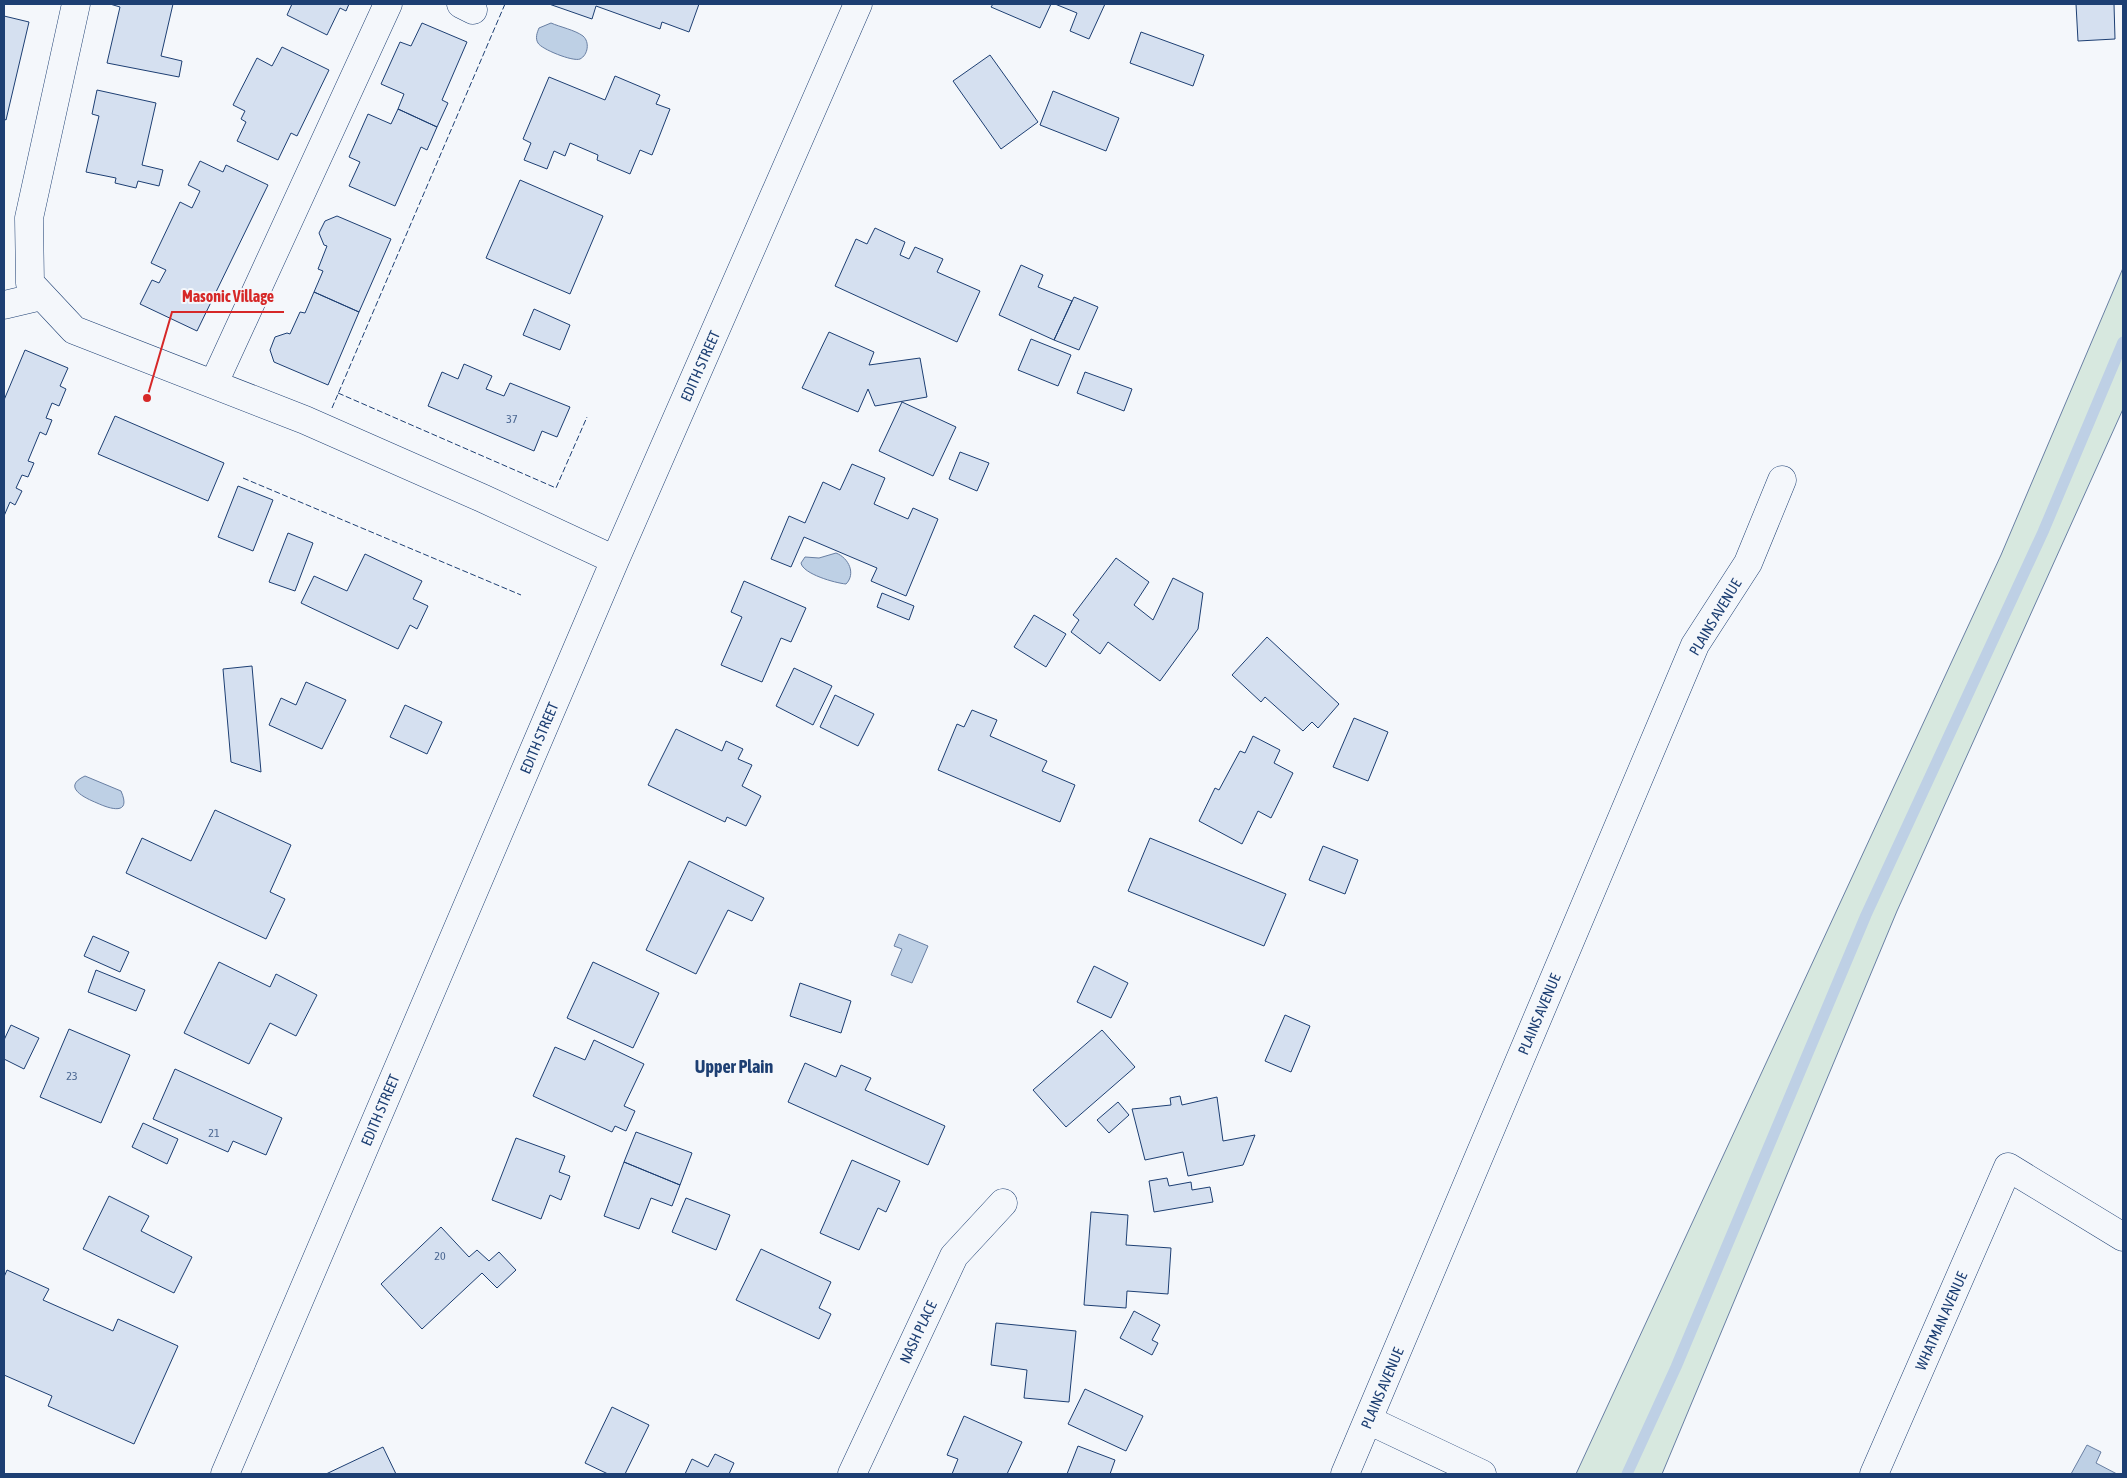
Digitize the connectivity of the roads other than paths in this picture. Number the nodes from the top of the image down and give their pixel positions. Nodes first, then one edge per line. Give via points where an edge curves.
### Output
1 (76, 4) edge
2 (388, 4) edge
3 (858, 4) edge
4 (42, 296) junction
5 (4, 305) edge
6 (214, 384) junction
7 (1782, 480) dead end
8 (615, 560) junction
9 (1003, 1202) dead end
10 (2123, 1237) edge
11 (1368, 1420) junction
12 (225, 1474) edge
13 (852, 1474) edge
14 (1345, 1474) edge
15 (1482, 1474) edge
16 (1874, 1474) edge

1 - 4 street via 29,218 30,283
2 - 6 street
3 - 8 street, EDITH STREET
4 - 5 street
4 - 6 street via 74,330
6 - 8 street via 331,431
7 - 11 street, PLAINS AVENUE via 1748,563 1695,645
8 - 12 street, EDITH STREET
9 - 13 street, NASH PLACE via 954,1256
10 - 16 street, WHATMAN AVENUE via 2008,1167
11 - 14 street, PLAINS AVENUE
11 - 15 street

